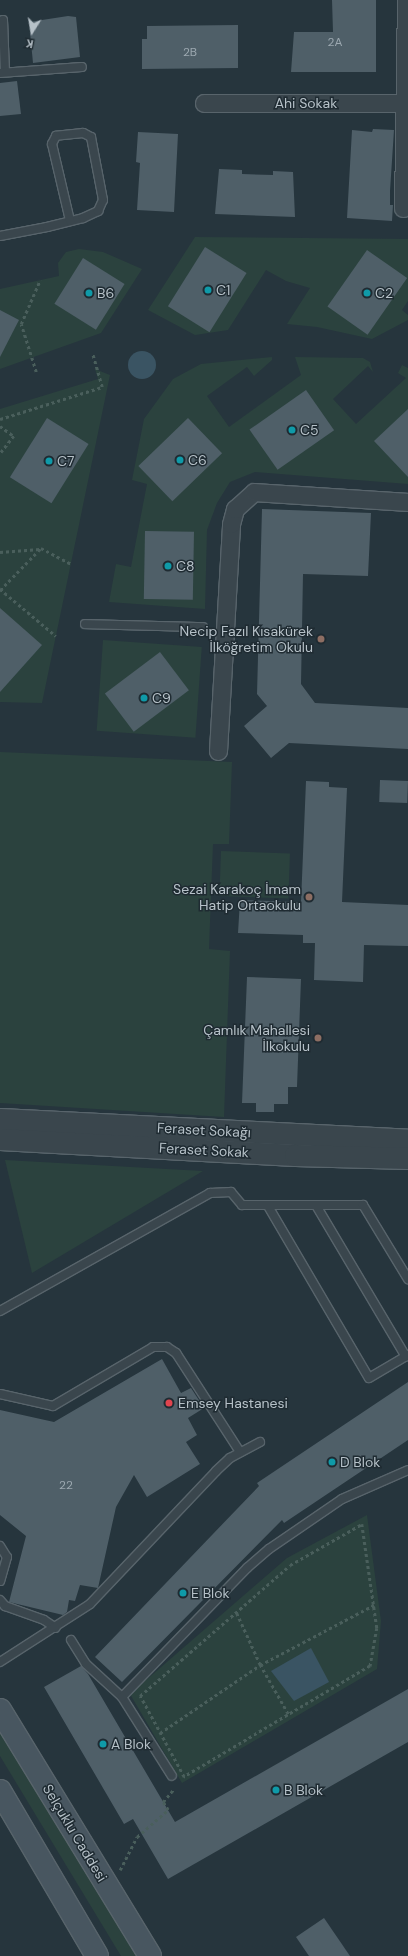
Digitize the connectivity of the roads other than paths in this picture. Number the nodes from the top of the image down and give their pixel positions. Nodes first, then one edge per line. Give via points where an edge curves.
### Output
1 (406, 0) edge
2 (3, 20) dead end
3 (82, 67) dead end
4 (3, 73) edge
5 (204, 103) dead end
6 (406, 103) edge
7 (403, 208) dead end
8 (70, 221) junction
9 (0, 236) edge
10 (408, 502) edge
11 (85, 624) dead end
12 (204, 627) dead end
13 (218, 751) dead end
14 (0, 1119) edge
15 (0, 1139) edge
16 (408, 1140) edge
17 (408, 1158) edge
18 (268, 1206) junction
19 (317, 1207) junction
20 (408, 1279) edge
21 (0, 1311) edge
22 (407, 1356) edge
23 (0, 1394) edge
24 (260, 1442) dead end
25 (240, 1452) junction
26 (408, 1470) edge
27 (0, 1546) edge
28 (0, 1581) edge
29 (0, 1600) edge
30 (56, 1628) junction
31 (71, 1640) dead end
32 (0, 1662) edge
33 (122, 1697) junction
34 (0, 1710) edge
35 (172, 1776) dead end
36 (0, 1791) edge
37 (97, 1956) edge
38 (150, 1956) edge

1 - 6 street
2 - 4 lane
3 - 4 lane
5 - 6 street, Ahi Sokak
6 - 7 street
8 - 8 lane via 98,211 103,200 91,137 83,133 56,136 52,144
8 - 9 lane
10 - 13 street via 254,492 235,509 231,524
11 - 12 lane
14 - 16 street, Feraset Sokağı
15 - 17 street, Feraset Sokak via 295,1155
18 - 19 lane
18 - 21 lane via 242,1205 231,1192 210,1193
18 - 22 lane via 369,1378
19 - 20 lane via 363,1205
19 - 22 lane
23 - 25 lane via 53,1406 153,1347 167,1347 176,1353
24 - 25 lane
25 - 30 lane via 216,1471 100,1595
26 - 33 lane via 342,1499 269,1549 247,1568
27 - 28 lane via 6,1557
29 - 30 lane via 5,1606 44,1620
30 - 32 lane
31 - 33 lane via 86,1664
33 - 35 lane
34 - 38 main road, Selçuklu Caddesi
36 - 37 main road

